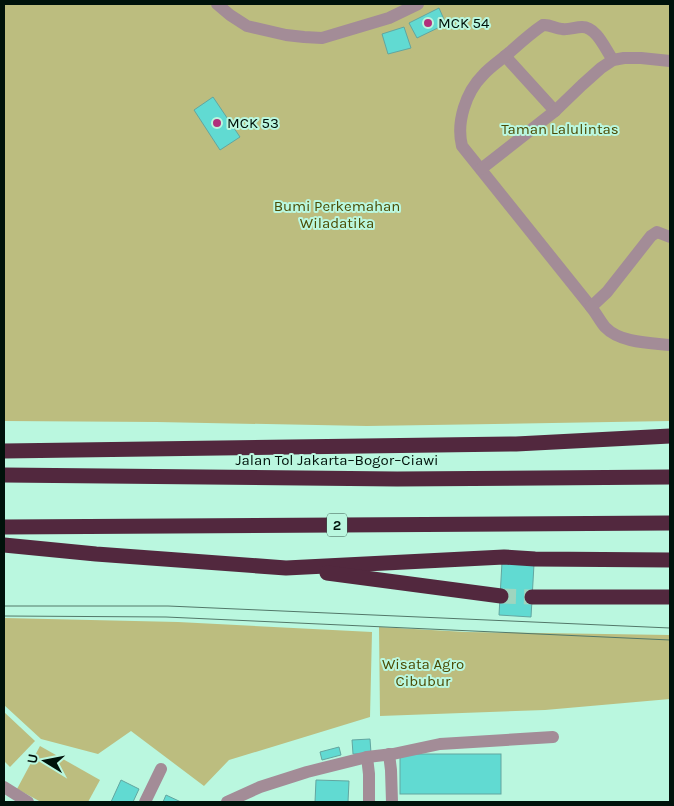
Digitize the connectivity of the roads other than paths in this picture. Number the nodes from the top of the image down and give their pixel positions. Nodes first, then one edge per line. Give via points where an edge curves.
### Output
1 (217, 4) edge
2 (418, 4) edge
3 (505, 56) junction
4 (613, 60) junction
5 (670, 60) edge
6 (555, 111) junction
7 (481, 169) junction
8 (670, 237) edge
9 (592, 307) junction
10 (670, 345) edge
11 (670, 436) edge
12 (4, 451) edge
13 (4, 475) edge
14 (670, 477) edge
15 (670, 523) edge
16 (4, 527) edge
17 (4, 544) edge
18 (670, 560) edge
19 (286, 568) junction
20 (500, 596) tunnel mouth
21 (532, 597) tunnel mouth
22 (670, 597) edge
23 (553, 737) dead end
24 (389, 754) junction
25 (367, 757) junction
26 (161, 769) dead end
27 (4, 787) edge
28 (28, 802) edge
29 (146, 802) edge
30 (227, 802) edge
31 (369, 802) edge
32 (392, 802) edge

1 - 2 street via 247,26 322,38 389,18
3 - 4 street via 545,25 562,29 591,29
3 - 6 street
3 - 7 street via 471,89 460,124 462,146
4 - 5 street
4 - 6 street
6 - 7 street
7 - 9 street
8 - 9 street via 657,232 651,236
9 - 10 street via 606,328 620,337
11 - 12 highway via 516,444
13 - 14 highway, Jalan Tol Jakarta–Bogor–Ciawi via 397,479
15 - 16 highway, 2
17 - 19 highway
18 - 19 highway via 504,557
19 - 20 highway
21 - 22 highway
23 - 24 street via 440,744
24 - 25 street
24 - 32 street
25 - 30 street via 270,784
25 - 31 street
26 - 29 street
27 - 28 street

